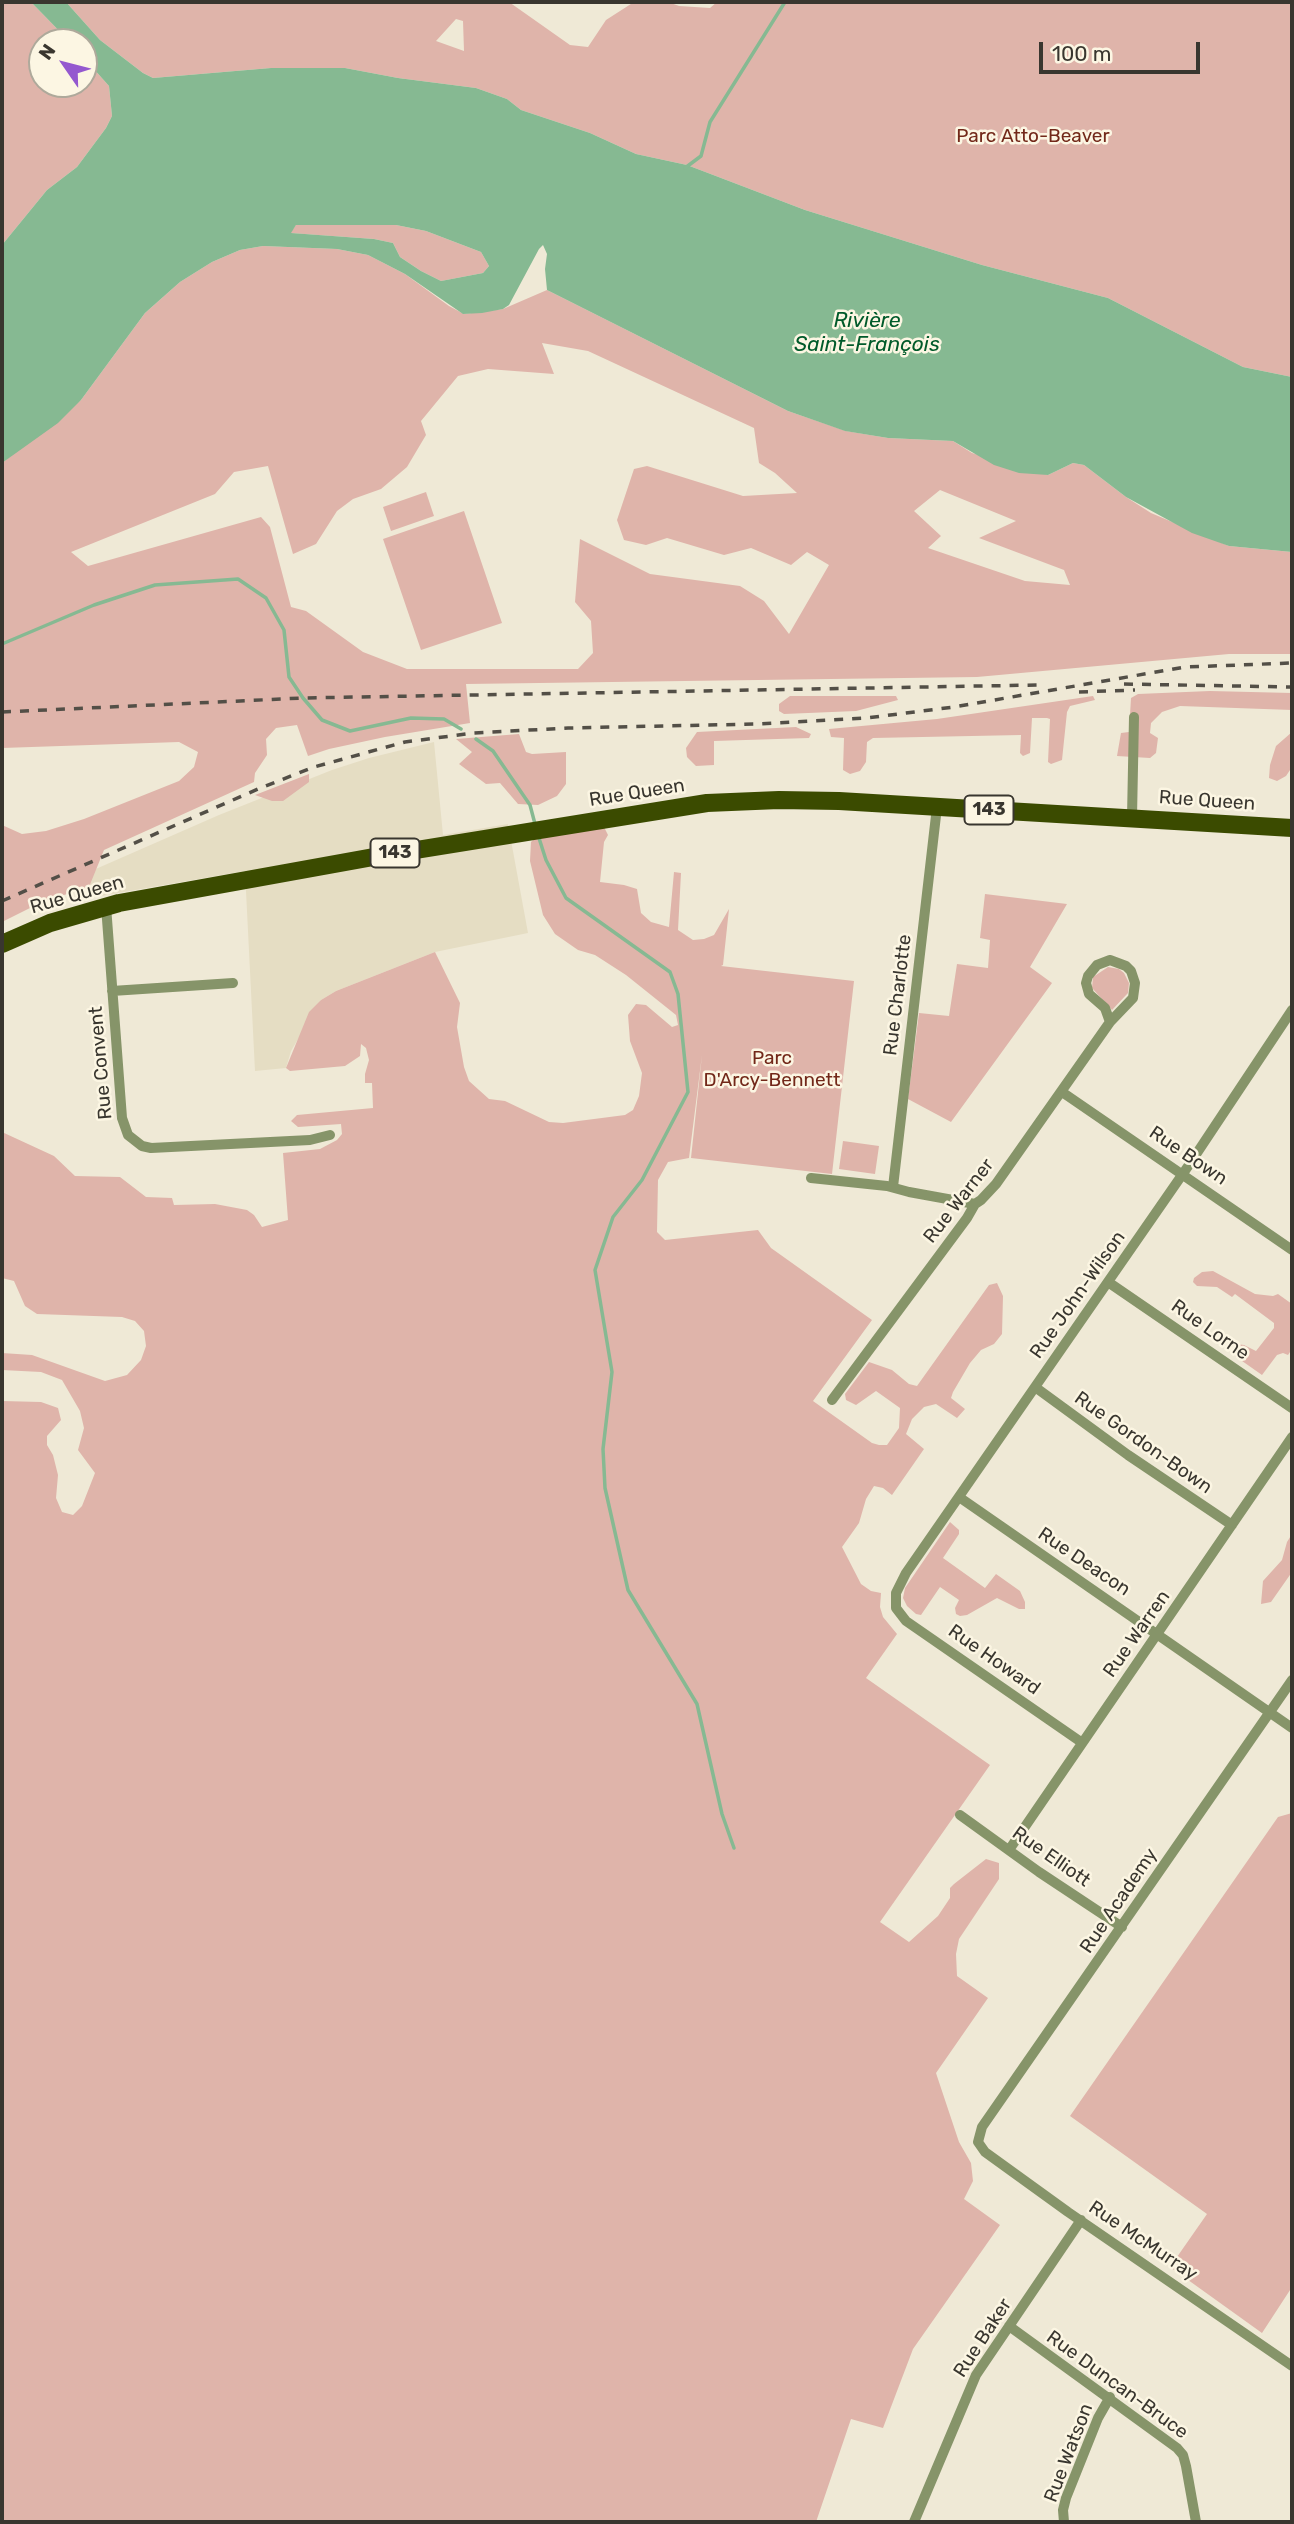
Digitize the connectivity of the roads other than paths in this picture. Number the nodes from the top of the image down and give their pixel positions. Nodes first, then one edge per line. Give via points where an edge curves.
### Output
1 (1134, 718) dead end
2 (937, 807) junction
3 (1132, 817) junction
4 (1292, 828) edge
5 (106, 906) junction
6 (2, 944) edge
7 (233, 983) dead end
8 (112, 991) junction
9 (1292, 1010) edge
10 (1110, 1022) junction
11 (1062, 1091) junction
12 (330, 1135) dead end
13 (1183, 1174) junction
14 (811, 1178) dead end
15 (893, 1187) junction
16 (975, 1203) junction
17 (1292, 1250) edge
18 (1108, 1282) junction
19 (1035, 1387) junction
20 (832, 1400) dead end
21 (1292, 1408) edge
22 (1292, 1437) edge
23 (959, 1497) junction
24 (1232, 1525) junction
25 (895, 1601) joint
26 (1158, 1635) junction
27 (1292, 1681) edge
28 (1270, 1713) junction
29 (1292, 1728) edge
30 (1081, 1742) junction
31 (960, 1815) dead end
32 (1009, 1850) junction
33 (1122, 1927) junction
34 (978, 2142) joint
35 (1082, 2220) junction
36 (1009, 2326) junction
37 (1292, 2367) edge
38 (1110, 2397) junction
39 (914, 2522) edge
40 (1064, 2522) edge
41 (1196, 2522) edge

1 - 3 street
2 - 3 main road, Rue Queen / 143
2 - 5 main road, Rue Queen / 143 via 794,800 707,803
2 - 15 street, Rue Charlotte
3 - 4 main road, Rue Queen / 143
5 - 6 main road, Rue Queen / 143
5 - 8 street, Rue Convent
7 - 8 street
8 - 12 street, Rue Convent via 122,1118 134,1141 160,1148
9 - 13 street, Rue John-Wilson
10 - 10 street, Rue Warner via 1086,983 1097,965 1110,960 1126,966 1135,983 1133,998
10 - 11 street, Rue Warner
11 - 13 street, Rue Bown
11 - 16 street, Rue Warner via 996,1184
13 - 17 street, Rue Bown
13 - 18 street, Rue John-Wilson
14 - 15 street
15 - 16 street
16 - 20 street, Rue Warner
18 - 19 street, Rue John-Wilson
18 - 21 street, Rue Lorne
19 - 23 street, Rue John-Wilson
19 - 24 street, Rue Gordon-Bown
22 - 24 street, Rue Warren
23 - 25 street, Rue John-Wilson via 899,1583
23 - 26 street, Rue Deacon
24 - 26 street, Rue Warren
25 - 30 street, Rue Howard via 906,1621
26 - 28 street, Rue Deacon
26 - 30 street, Rue Warren
27 - 28 street, Rue Academy
28 - 29 street, Rue Deacon
28 - 33 street, Rue Academy
30 - 32 street, Rue Warren
31 - 32 street, Rue Elliott
32 - 33 street, Rue Elliott
33 - 34 street, Rue Academy via 982,2127
34 - 35 street, Rue McMurray
35 - 36 street, Rue Baker
35 - 37 street, Rue McMurray
36 - 38 street, Rue Duncan-Bruce
36 - 39 street, Rue Baker via 976,2375
38 - 40 street, Rue Watson via 1066,2498
38 - 41 street, Rue Duncan-Bruce via 1170,2440 1183,2455

